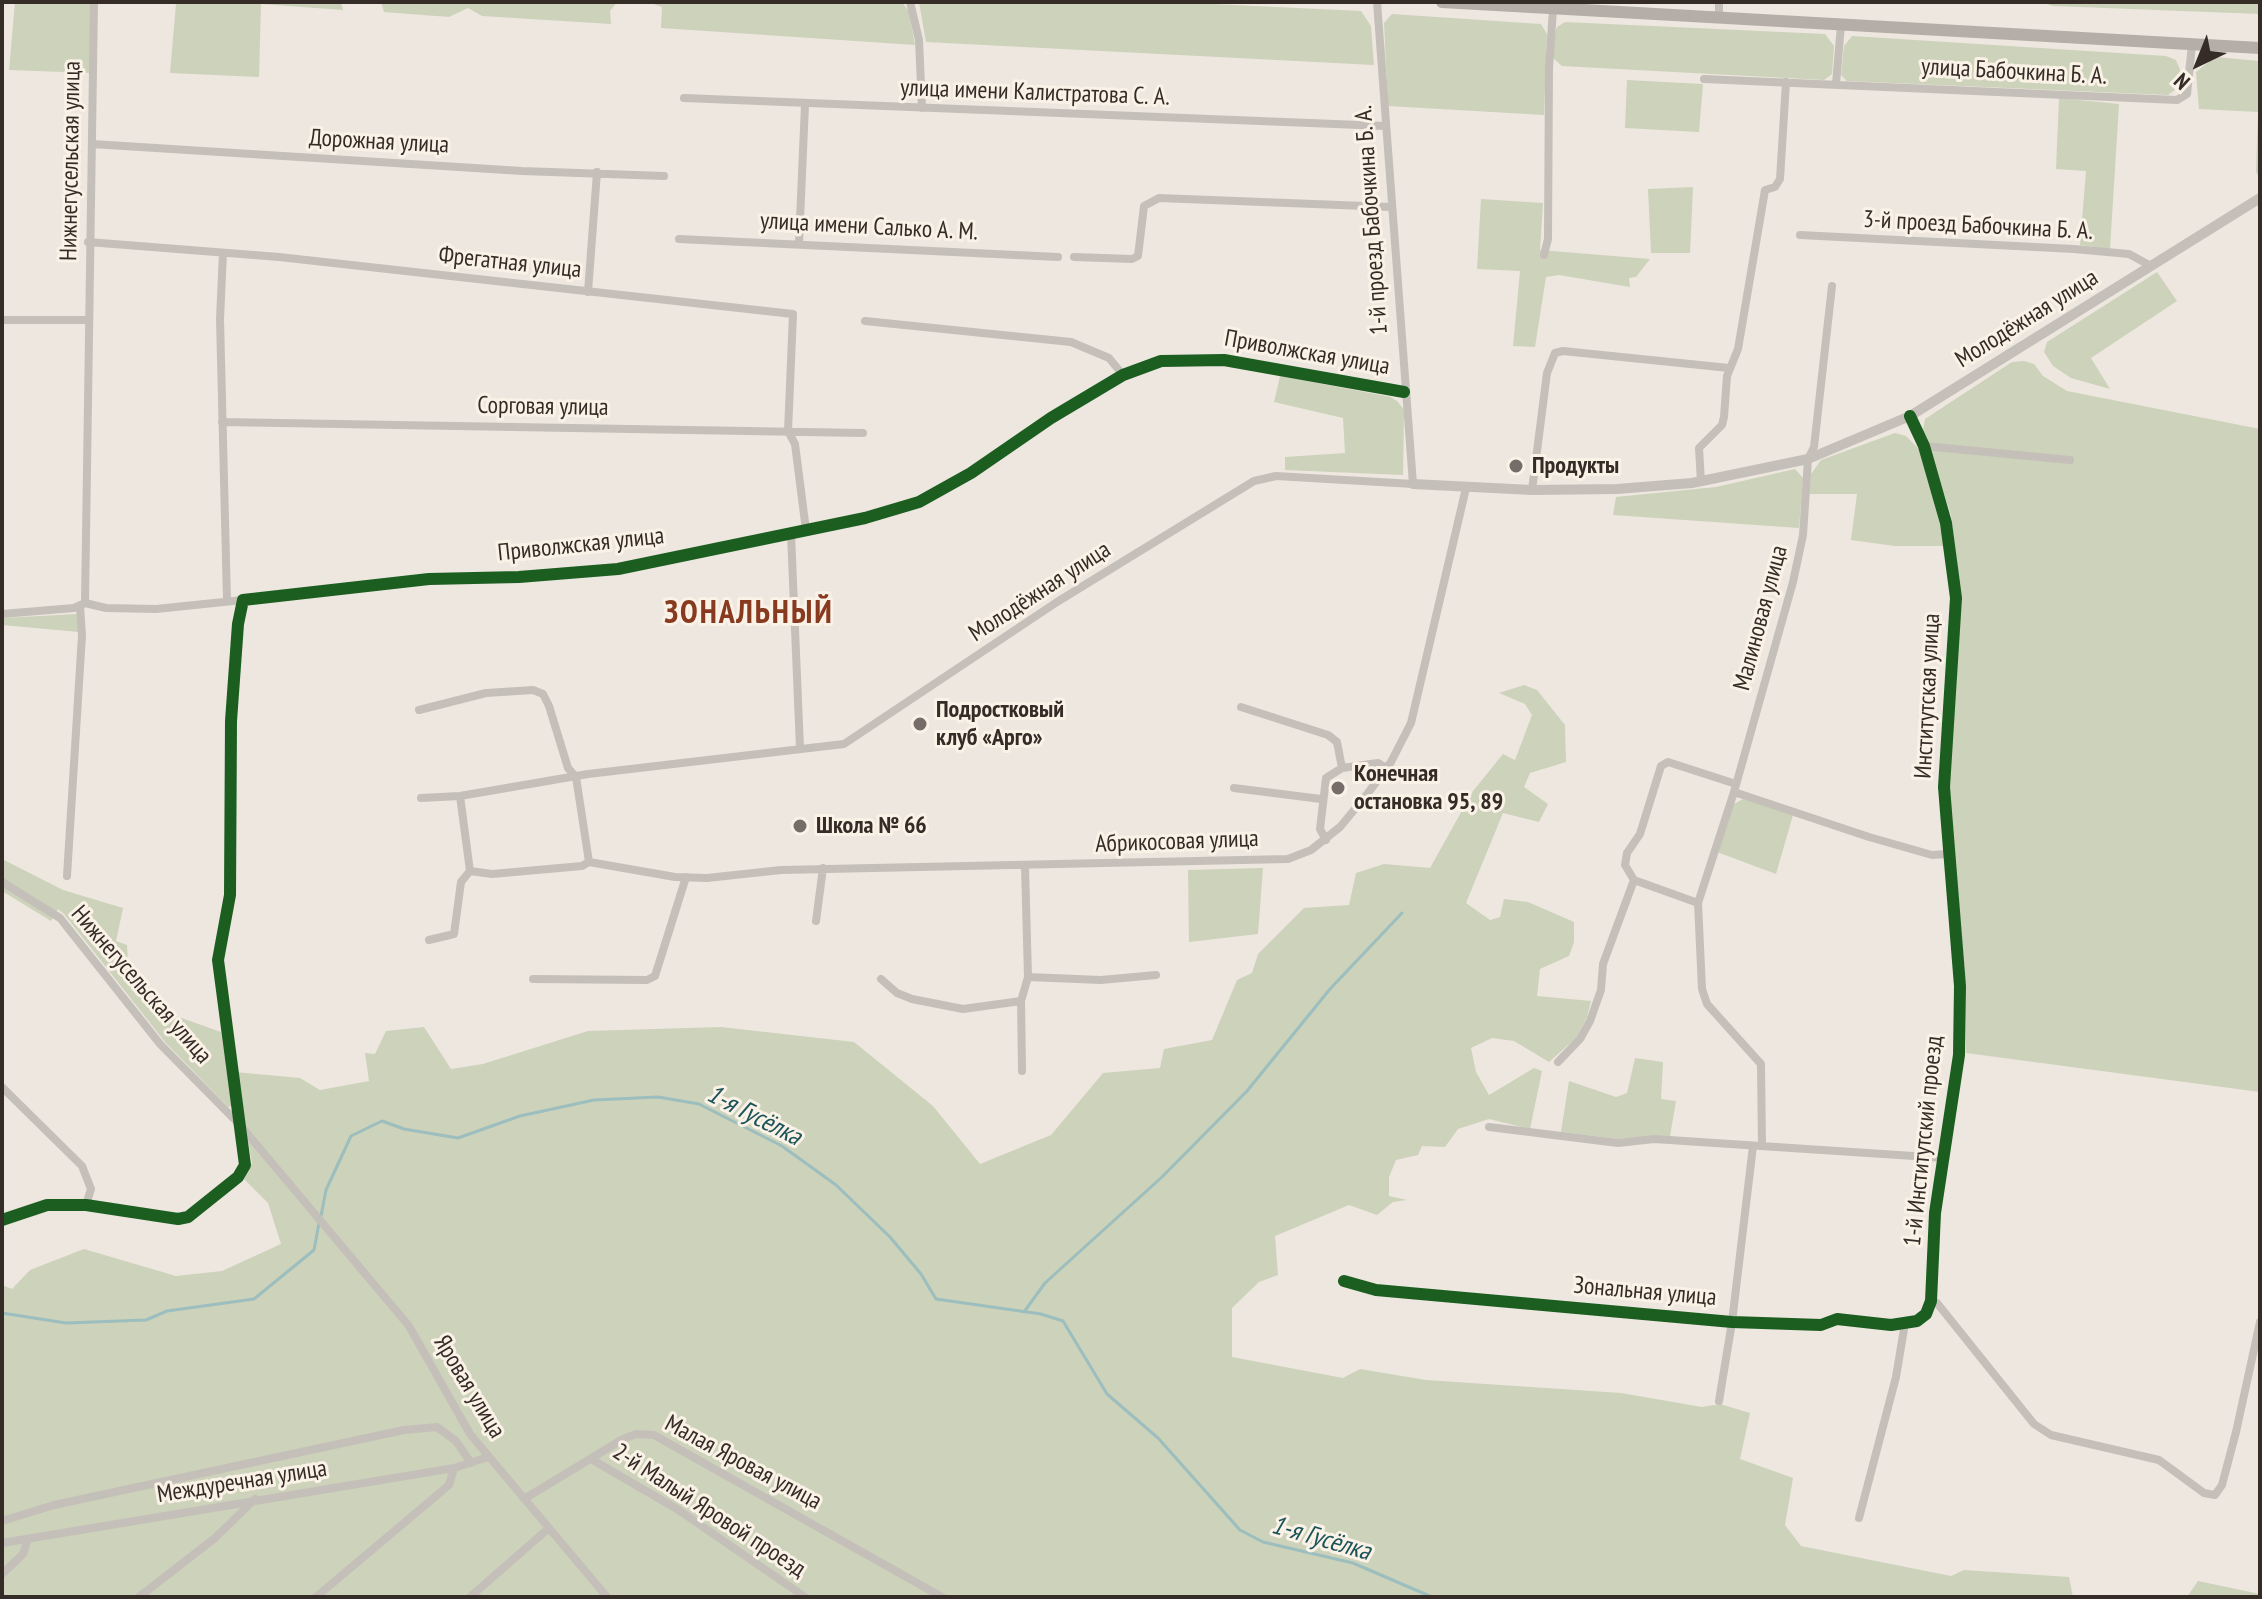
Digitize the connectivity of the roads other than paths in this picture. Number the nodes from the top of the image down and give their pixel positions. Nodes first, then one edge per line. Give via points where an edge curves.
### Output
1 (94, 2) edge
2 (910, 2) edge
3 (1377, 2) edge
4 (1442, 2) edge
5 (1719, 2) edge
6 (1553, 9) junction
7 (1719, 18) junction
8 (1841, 25) junction
9 (2192, 44) junction
10 (2260, 48) edge
11 (1704, 79) dead end
12 (1786, 82) junction
13 (1836, 84) junction
14 (684, 98) dead end
15 (805, 105) junction
16 (922, 108) junction
17 (1385, 126) junction
18 (92, 144) junction
19 (597, 172) junction
20 (664, 176) dead end
21 (2260, 198) edge
22 (1391, 207) junction
23 (1800, 235) dead end
24 (679, 239) dead end
25 (88, 242) junction
26 (799, 243) junction
27 (223, 253) junction
28 (1544, 255) dead end
29 (1058, 257) dead end
30 (1074, 257) dead end
31 (2151, 266) junction
32 (1832, 286) dead end
33 (588, 292) junction
34 (2, 320) edge
35 (89, 320) junction
36 (865, 321) dead end
37 (1729, 368) junction
38 (1123, 375) junction
39 (1404, 392) junction
40 (1910, 416) junction
41 (222, 422) junction
42 (788, 431) junction
43 (863, 433) dead end
44 (1924, 446) junction
45 (1808, 459) junction
46 (2070, 460) dead end
47 (1701, 482) junction
48 (1413, 484) junction
49 (1466, 488) junction
50 (1532, 490) junction
51 (806, 530) junction
52 (791, 534) junction
53 (227, 600) junction
54 (243, 600) junction
55 (83, 604) junction
56 (2, 614) edge
57 (1241, 707) dead end
58 (419, 710) dead end
59 (800, 748) junction
60 (1342, 768) junction
61 (1386, 768) junction
62 (576, 777) junction
63 (1234, 788) dead end
64 (1735, 788) junction
65 (460, 796) junction
66 (421, 798) dead end
67 (1321, 799) junction
68 (1326, 840) junction
69 (1947, 854) junction
70 (589, 862) junction
71 (1025, 866) junction
72 (823, 868) junction
73 (470, 871) junction
74 (67, 876) dead end
75 (686, 877) junction
76 (1634, 880) junction
77 (2, 882) edge
78 (1698, 903) junction
79 (816, 921) dead end
80 (429, 940) dead end
81 (1156, 975) dead end
82 (1028, 977) junction
83 (533, 979) dead end
84 (881, 979) dead end
85 (1960, 986) joint
86 (1021, 1001) junction
87 (1558, 1062) dead end
88 (1022, 1071) dead end
89 (5, 1090) edge
90 (240, 1125) junction
91 (1489, 1127) dead end
92 (1757, 1146) junction
93 (1944, 1158) junction
94 (86, 1205) junction
95 (2, 1220) edge
96 (331, 1233) joint
97 (1344, 1281) dead end
98 (1931, 1301) junction
99 (1732, 1322) junction
100 (2260, 1322) edge
101 (1905, 1323) junction
102 (1719, 1401) dead end
103 (488, 1457) junction
104 (591, 1459) junction
105 (471, 1463) junction
106 (454, 1468) junction
107 (255, 1499) junction
108 (524, 1499) junction
109 (1859, 1518) dead end
110 (2, 1521) edge
111 (549, 1528) junction
112 (28, 1539) junction
113 (2, 1543) edge
114 (2, 1574) edge
115 (139, 1597) edge
116 (316, 1597) edge
117 (470, 1597) edge
118 (607, 1597) edge
119 (805, 1597) edge
120 (942, 1597) edge

1 - 18 street, Нижнегусельская улица
2 - 16 street via 919,40
3 - 17 street, 1-й проезд Бабочкина Б. А.
4 - 6 main road
5 - 7 street
6 - 7 main road
6 - 28 street
7 - 8 main road
8 - 9 main road
8 - 13 street
9 - 10 main road
9 - 13 street, улица Бабочкина Б. А. via 2187,94 2177,100
11 - 12 street, улица Бабочкина Б. А.
12 - 13 street, улица Бабочкина Б. А.
12 - 37 street via 1780,179 1765,190 1738,349
14 - 15 street, улица имени Калистратова С. А.
15 - 16 street, улица имени Калистратова С. А.
15 - 26 street
16 - 17 street, улица имени Калистратова С. А.
17 - 22 street, 1-й проезд Бабочкина Б. А.
18 - 19 street, Дорожная улица
18 - 25 street, Нижнегусельская улица
19 - 20 street, Дорожная улица
19 - 33 street
21 - 31 street, Молодёжная улица
22 - 30 street via 1159,198 1144,206 1138,256
22 - 39 street, 1-й проезд Бабочкина Б. А.
23 - 31 street, 3-й проезд Бабочкина Б. А. via 2074,249 2129,254
24 - 26 street, улица имени Салько А. М.
25 - 27 street, Фрегатная улица
25 - 35 street, Нижнегусельская улица
26 - 29 street, улица имени Салько А. М.
27 - 33 street, Фрегатная улица
27 - 41 street
31 - 40 street, Молодёжная улица
32 - 45 street via 1814,447
33 - 42 street, Фрегатная улица via 793,314
34 - 35 street
35 - 55 street, Нижнегусельская улица
36 - 38 street via 1071,342 1109,358
37 - 47 street via 1722,425 1699,448
37 - 50 street via 1555,353 1547,373
38 - 39 street, Приволжская улица via 1161,361 1199,358
38 - 51 street, Приволжская улица via 919,502
39 - 48 street, 1-й проезд Бабочкина Б. А.
40 - 44 street, Институтская улица
40 - 45 street, Молодёжная улица
41 - 42 street, Сорговая улица
41 - 53 street
42 - 43 street, Сорговая улица
42 - 51 street via 795,444
44 - 46 street
44 - 69 street, Институтская улица via 1946,523 1956,598 1944,787
45 - 47 street, Молодёжная улица
45 - 64 street, Малиновая улица via 1803,535 1793,582
47 - 50 street, Молодёжная улица
48 - 49 street, Молодёжная улица
48 - 59 street, Молодёжная улица via 1276,476 1254,481 1057,602 855,739
49 - 50 street, Молодёжная улица
49 - 61 street, Абрикосовая улица via 1419,695 1407,732
51 - 52 street, Приволжская улица
52 - 54 street, Приволжская улица via 618,569 429,579
52 - 59 street
53 - 54 street, Приволжская улица
53 - 55 street, Приволжская улица via 156,609
54 - 90 street via 231,721 230,895 218,960
55 - 56 street, Приволжская улица
55 - 74 street, Нижнегусельская улица
57 - 60 street via 1328,735 1337,742
58 - 62 street via 486,693 543,694 568,768
59 - 62 street, Молодёжная улица
60 - 61 street via 1378,763
60 - 67 street via 1326,778
61 - 68 street, Абрикосовая улица
62 - 65 street, Молодёжная улица
62 - 70 street
63 - 67 street, Абрикосовая улица
64 - 69 street via 1869,837 1932,855
64 - 76 street via 1668,762 1661,766 1640,834 1627,853 1625,865
64 - 78 street, Малиновая улица
65 - 66 street, Молодёжная улица
65 - 73 street
67 - 68 street via 1320,829
68 - 71 street, Абрикосовая улица via 1288,859
69 - 85 street, Институтская улица
70 - 73 street, Абрикосовая улица via 492,874
70 - 75 street, Абрикосовая улица
71 - 72 street, Абрикосовая улица
71 - 82 street
72 - 75 street, Абрикосовая улица
72 - 79 street
73 - 80 street via 461,882 454,934
75 - 83 street via 655,976
76 - 78 street
76 - 87 street via 1603,964 1590,1021
77 - 90 street, Нижнегусельская улица via 60,918 160,1044
78 - 92 street, Малиновая улица via 1707,1004 1761,1064
81 - 82 street via 1101,980
82 - 86 street
84 - 86 street via 912,999 963,1009
85 - 93 street, 1-й Институтский проезд via 1959,1055
86 - 88 street
89 - 94 street via 82,1166 91,1189
90 - 94 street via 245,1165 238,1177 188,1217 168,1219
90 - 96 street, Нижнегусельская улица
91 - 92 street via 1618,1143 1654,1139
92 - 93 street
92 - 99 street, Малиновая улица
93 - 98 street, 1-й Институтский проезд
94 - 95 street via 47,1205
96 - 103 street, Яровая улица via 409,1326
97 - 99 street, Зональная улица via 1376,1290
98 - 100 street via 2034,1424 2051,1435 2159,1460 2204,1493 2215,1495 2236,1432
98 - 101 street via 1926,1314
99 - 101 street, Зональная улица
99 - 102 street, Малиновая улица
101 - 109 street
103 - 105 street, Междуречная улица
103 - 108 street, Яровая улица
104 - 108 street, Малая Яровая улица
104 - 119 street, 2-й Малый Яровой проезд via 677,1509
104 - 120 street, Малая Яровая улица via 636,1434 654,1435
105 - 106 street, Междуречная улица
105 - 110 street via 456,1441 437,1427 404,1430 54,1505
106 - 107 street, Междуречная улица
106 - 116 street via 449,1485
107 - 112 street, Междуречная улица
107 - 115 street
108 - 111 street, Яровая улица
111 - 117 street
111 - 118 street, Яровая улица
112 - 113 street, Междуречная улица
112 - 114 street via 23,1554

